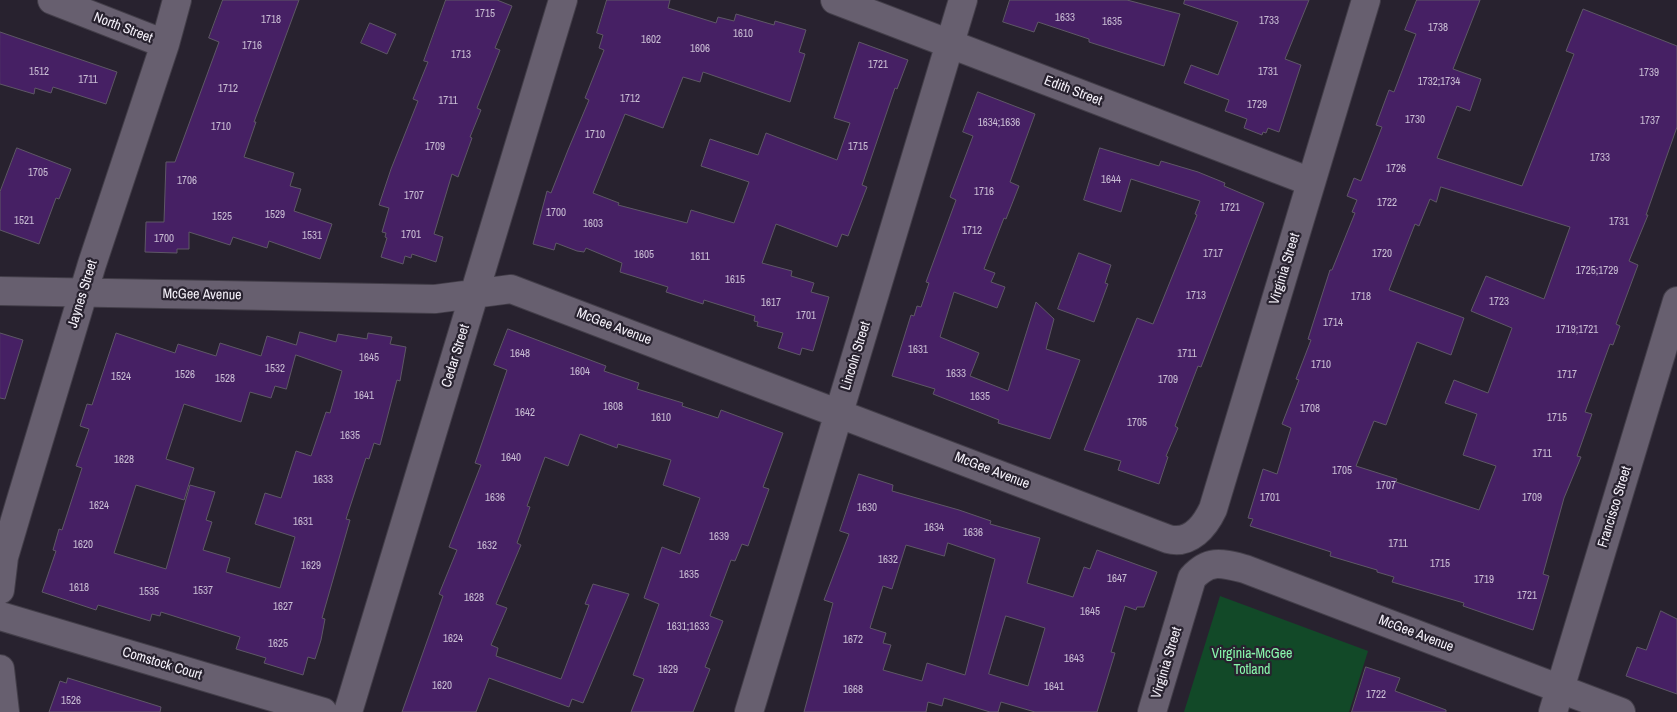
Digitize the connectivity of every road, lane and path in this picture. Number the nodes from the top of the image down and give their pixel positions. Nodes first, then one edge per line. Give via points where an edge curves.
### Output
1 (52, 0) edge
2 (177, 0) edge
3 (563, 0) edge
4 (835, 0) edge
5 (964, 0) edge
6 (1366, 0) edge
7 (165, 44) junction
8 (950, 44) junction
9 (1311, 182) junction
10 (0, 291) edge
11 (83, 293) junction
12 (474, 294) junction
13 (1677, 301) edge
14 (839, 412) junction
15 (1195, 534) joint
16 (1209, 564) joint
17 (0, 590) edge
18 (0, 616) edge
19 (0, 669) edge
20 (1557, 700) edge
21 (5, 712) edge
22 (324, 712) edge
23 (348, 712) edge
24 (749, 712) edge
25 (1152, 712) edge
26 (1621, 712) edge

1 - 7 street, North Street
2 - 7 street, Jaynes Street
3 - 12 street, Cedar Street
4 - 8 street, Edith Street
5 - 8 street, Lincoln Street
6 - 9 street, Virginia Street
7 - 11 street, Jaynes Street
8 - 9 street, Edith Street
8 - 14 street, Lincoln Street
9 - 15 street, Virginia Street via 1213,509
10 - 11 street, McGee Avenue
11 - 12 street, McGee Avenue via 435,299
11 - 17 street, Jaynes Street via 4,557
12 - 14 street, McGee Avenue via 511,288
12 - 23 street, Cedar Street
13 - 20 street, Francisco Street
14 - 15 street, McGee Avenue via 1168,538 1187,538
14 - 24 street, Lincoln Street
16 - 20 street, McGee Avenue via 1245,569
16 - 25 street, Virginia Street via 1192,578
18 - 22 street, Comstock Court
19 - 21 street
20 - 26 street, McGee Avenue

